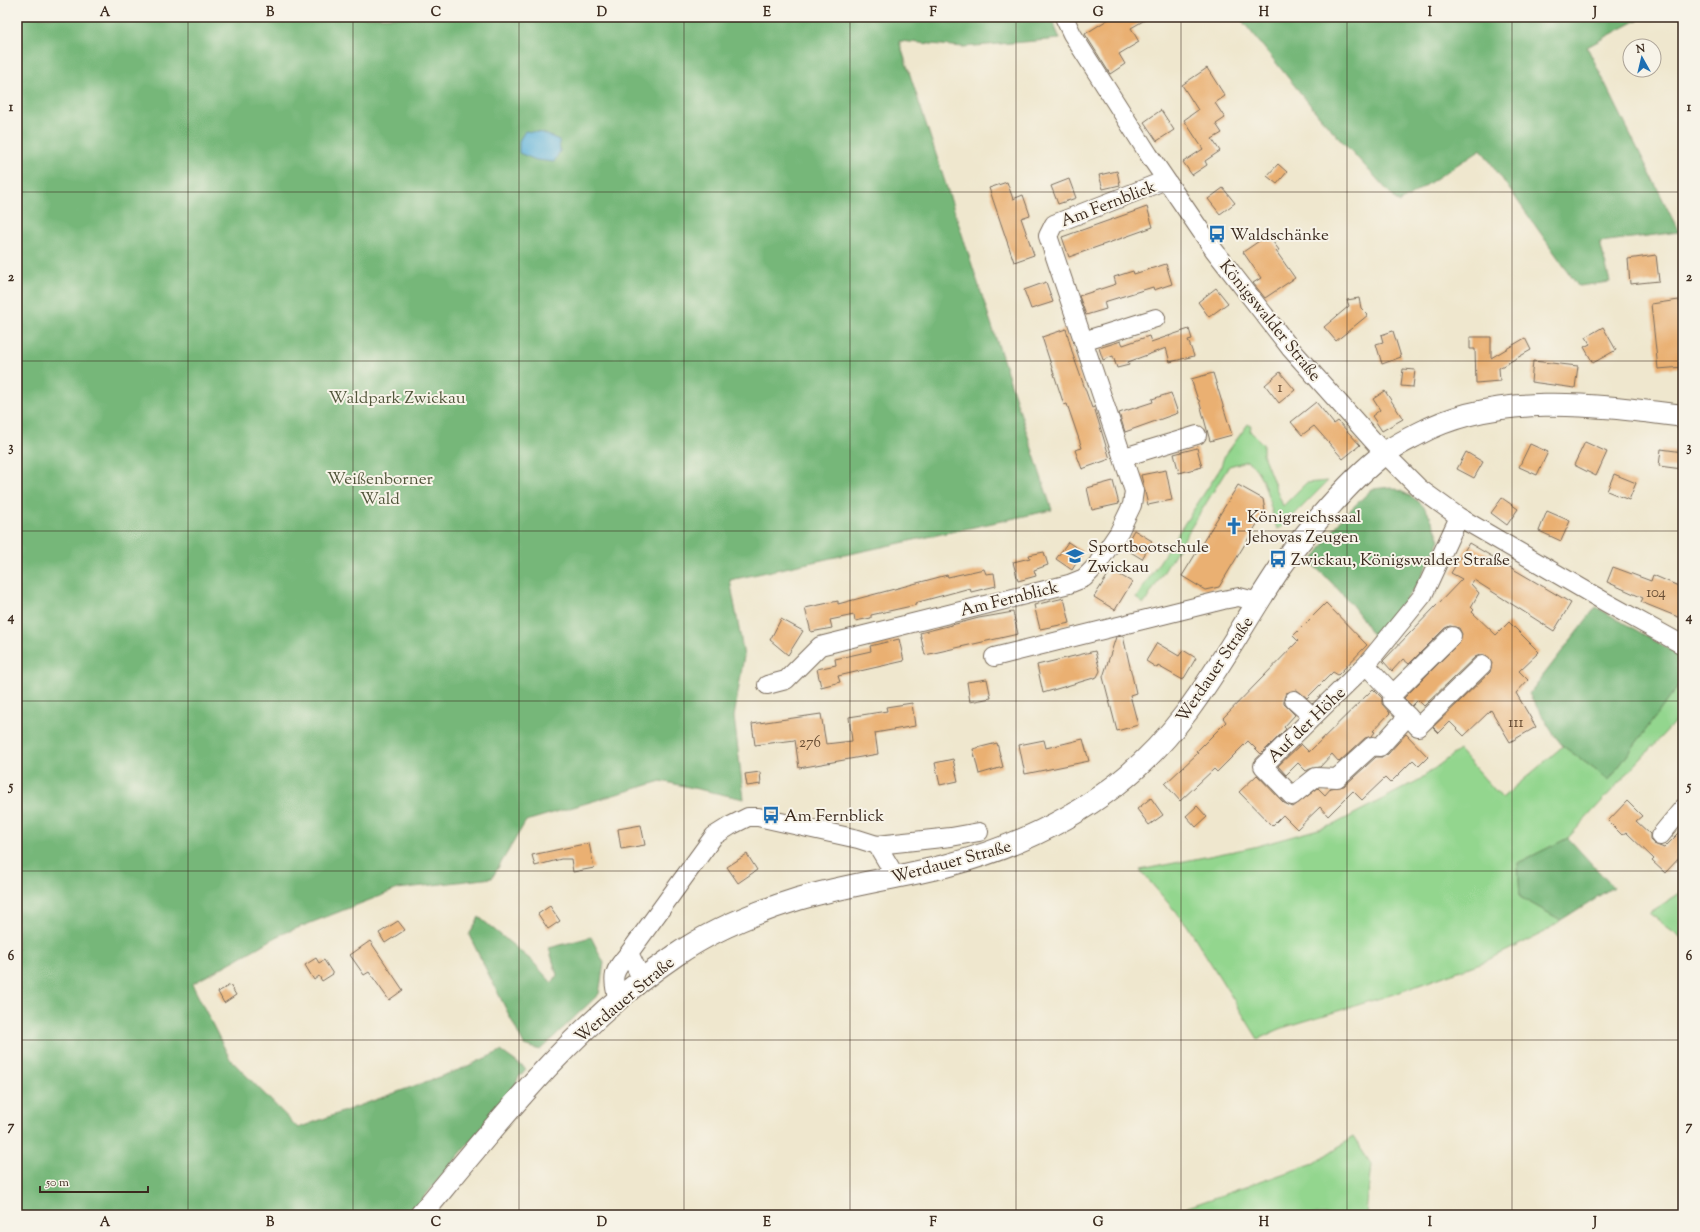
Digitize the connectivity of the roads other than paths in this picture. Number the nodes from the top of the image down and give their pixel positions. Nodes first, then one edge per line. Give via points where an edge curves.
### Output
1 (1064, 17) edge
2 (1166, 180) junction
3 (1156, 318) dead end
4 (1083, 341) junction
5 (1683, 416) edge
6 (1197, 435) dead end
7 (1384, 453) junction
8 (1124, 457) junction
9 (1459, 517) junction
10 (1258, 602) junction
11 (1452, 636) dead end
12 (1683, 645) edge
13 (994, 657) dead end
14 (1366, 665) junction
15 (1482, 665) dead end
16 (767, 685) dead end
17 (1393, 694) junction
18 (1294, 700) dead end
19 (1408, 716) junction
20 (1313, 718) junction
21 (1683, 808) edge
22 (979, 832) dead end
23 (1660, 836) dead end
24 (876, 845) junction
25 (896, 877) junction
26 (629, 953) junction
27 (642, 980) junction
28 (618, 1000) junction
29 (421, 1215) edge

1 - 2 street, Königswalder Straße via 1072,34
2 - 4 street, Am Fernblick via 1054,224 1048,236
2 - 7 street, Königswalder Straße via 1214,250 1291,349
3 - 4 street
4 - 8 street, Am Fernblick
5 - 7 main road, Werdauer Straße via 1600,406 1560,405 1490,409 1459,416 1422,432
6 - 8 street
7 - 9 street, Königswalder Straße via 1419,488
7 - 10 main road, Werdauer Straße via 1342,492 1294,550
8 - 16 street, Am Fernblick via 1134,491 1132,505 1096,566 1084,578 1069,584 820,646 786,680
9 - 12 street, Königswalder Straße
9 - 14 street, Auf der Höhe via 1423,595
10 - 13 street via 1239,597 1223,600
10 - 25 main road, Werdauer Straße via 1197,700 1148,757 1118,784 1084,807 1040,824 1020,842 984,855
11 - 17 street
14 - 17 street
14 - 20 street, Auf der Höhe
15 - 19 street via 1418,727
17 - 19 street via 1392,700
18 - 20 street
19 - 20 street, Auf der Höhe via 1380,747 1372,746 1337,778 1316,777 1292,796 1263,766
21 - 23 street
22 - 24 street
24 - 25 street
24 - 26 street via 858,839 748,817 714,836
25 - 27 main road, Werdauer Straße via 799,899 757,914 678,953
26 - 27 street
26 - 28 street via 615,969 613,983
27 - 28 main road, Werdauer Straße
28 - 29 main road, Werdauer Straße via 541,1074 498,1121

